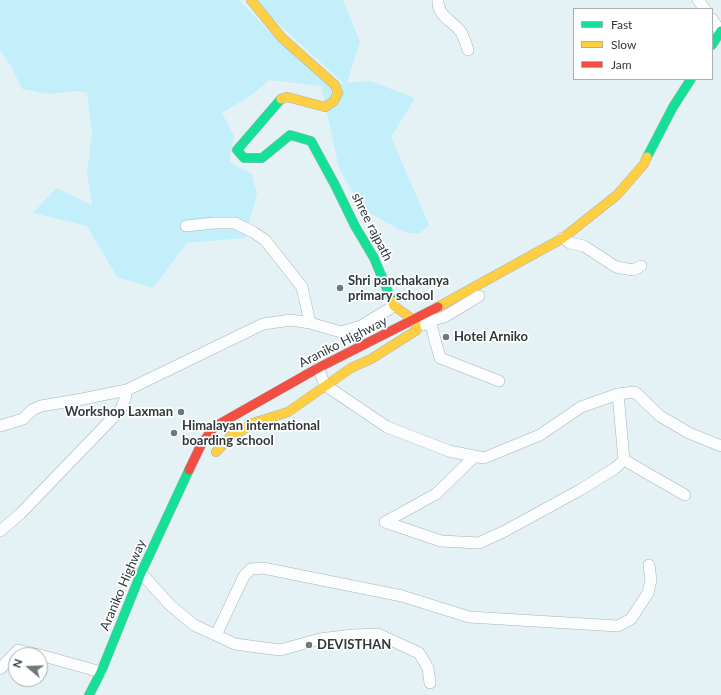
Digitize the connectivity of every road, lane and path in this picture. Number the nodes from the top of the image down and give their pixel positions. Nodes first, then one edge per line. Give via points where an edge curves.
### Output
1 (251, 0) edge
2 (438, 0) edge
3 (698, 0) edge
4 (704, 8) edge
5 (713, 20) edge
6 (721, 31) edge
7 (713, 43) edge
8 (468, 50) dead end
9 (690, 80) edge
10 (186, 226) dead end
11 (563, 238) junction
12 (641, 266) dead end
13 (479, 296) dead end
14 (394, 306) junction
15 (430, 321) junction
16 (310, 323) junction
17 (415, 325) junction
18 (318, 368) junction
19 (499, 381) dead end
20 (325, 385) junction
21 (127, 390) junction
22 (618, 394) junction
23 (0, 426) edge
24 (721, 446) edge
25 (216, 452) dead end
26 (475, 456) junction
27 (624, 460) junction
28 (685, 495) dead end
29 (0, 531) edge
30 (649, 565) dead end
31 (141, 573) junction
32 (216, 635) junction
33 (48, 657) edge
34 (8, 661) edge
35 (0, 669) edge
36 (101, 672) junction
37 (430, 683) dead end
38 (89, 695) edge

1 - 14 main road, shree rajpath via 282,38 335,84 338,93 334,101 325,107 286,97 280,100 237,150 244,158 262,158 290,135 312,141 374,258
2 - 8 street via 441,14 461,33
3 - 4 street
5 - 6 street
6 - 7 main road
9 - 11 main road, Araniko Highway via 644,164 617,195
10 - 16 street via 235,223 265,240 302,287
11 - 12 street via 570,243 584,246 616,267 633,270
11 - 17 main road, Araniko Highway
13 - 15 street via 444,317
14 - 16 street via 361,326 341,332
14 - 17 main road
15 - 17 street
15 - 19 street via 440,358
16 - 21 street via 291,320 263,324
17 - 18 main road, Araniko Highway
17 - 20 main road via 371,359 351,368
18 - 20 street
18 - 31 main road, Araniko Highway via 214,427 201,445
20 - 25 main road via 288,412 253,423 233,434
20 - 26 street via 387,427 449,451
21 - 23 street via 41,406 23,418
21 - 29 street via 126,399 120,409 102,429 20,514
22 - 24 street via 635,392 660,416 689,433
22 - 26 street via 581,407 540,435 484,458
22 - 27 street
26 - 27 street via 436,494 385,522 441,541 479,543 580,490 614,470
27 - 28 street
30 - 32 street via 651,580 648,593 631,619 618,626 469,617 402,596 263,568 251,569 244,576
31 - 32 street via 170,605 194,625
31 - 36 main road, Araniko Highway
32 - 37 street via 235,644 280,650 320,639 378,634 420,653 428,668
33 - 36 street
34 - 35 street
36 - 38 main road, Araniko Highway

